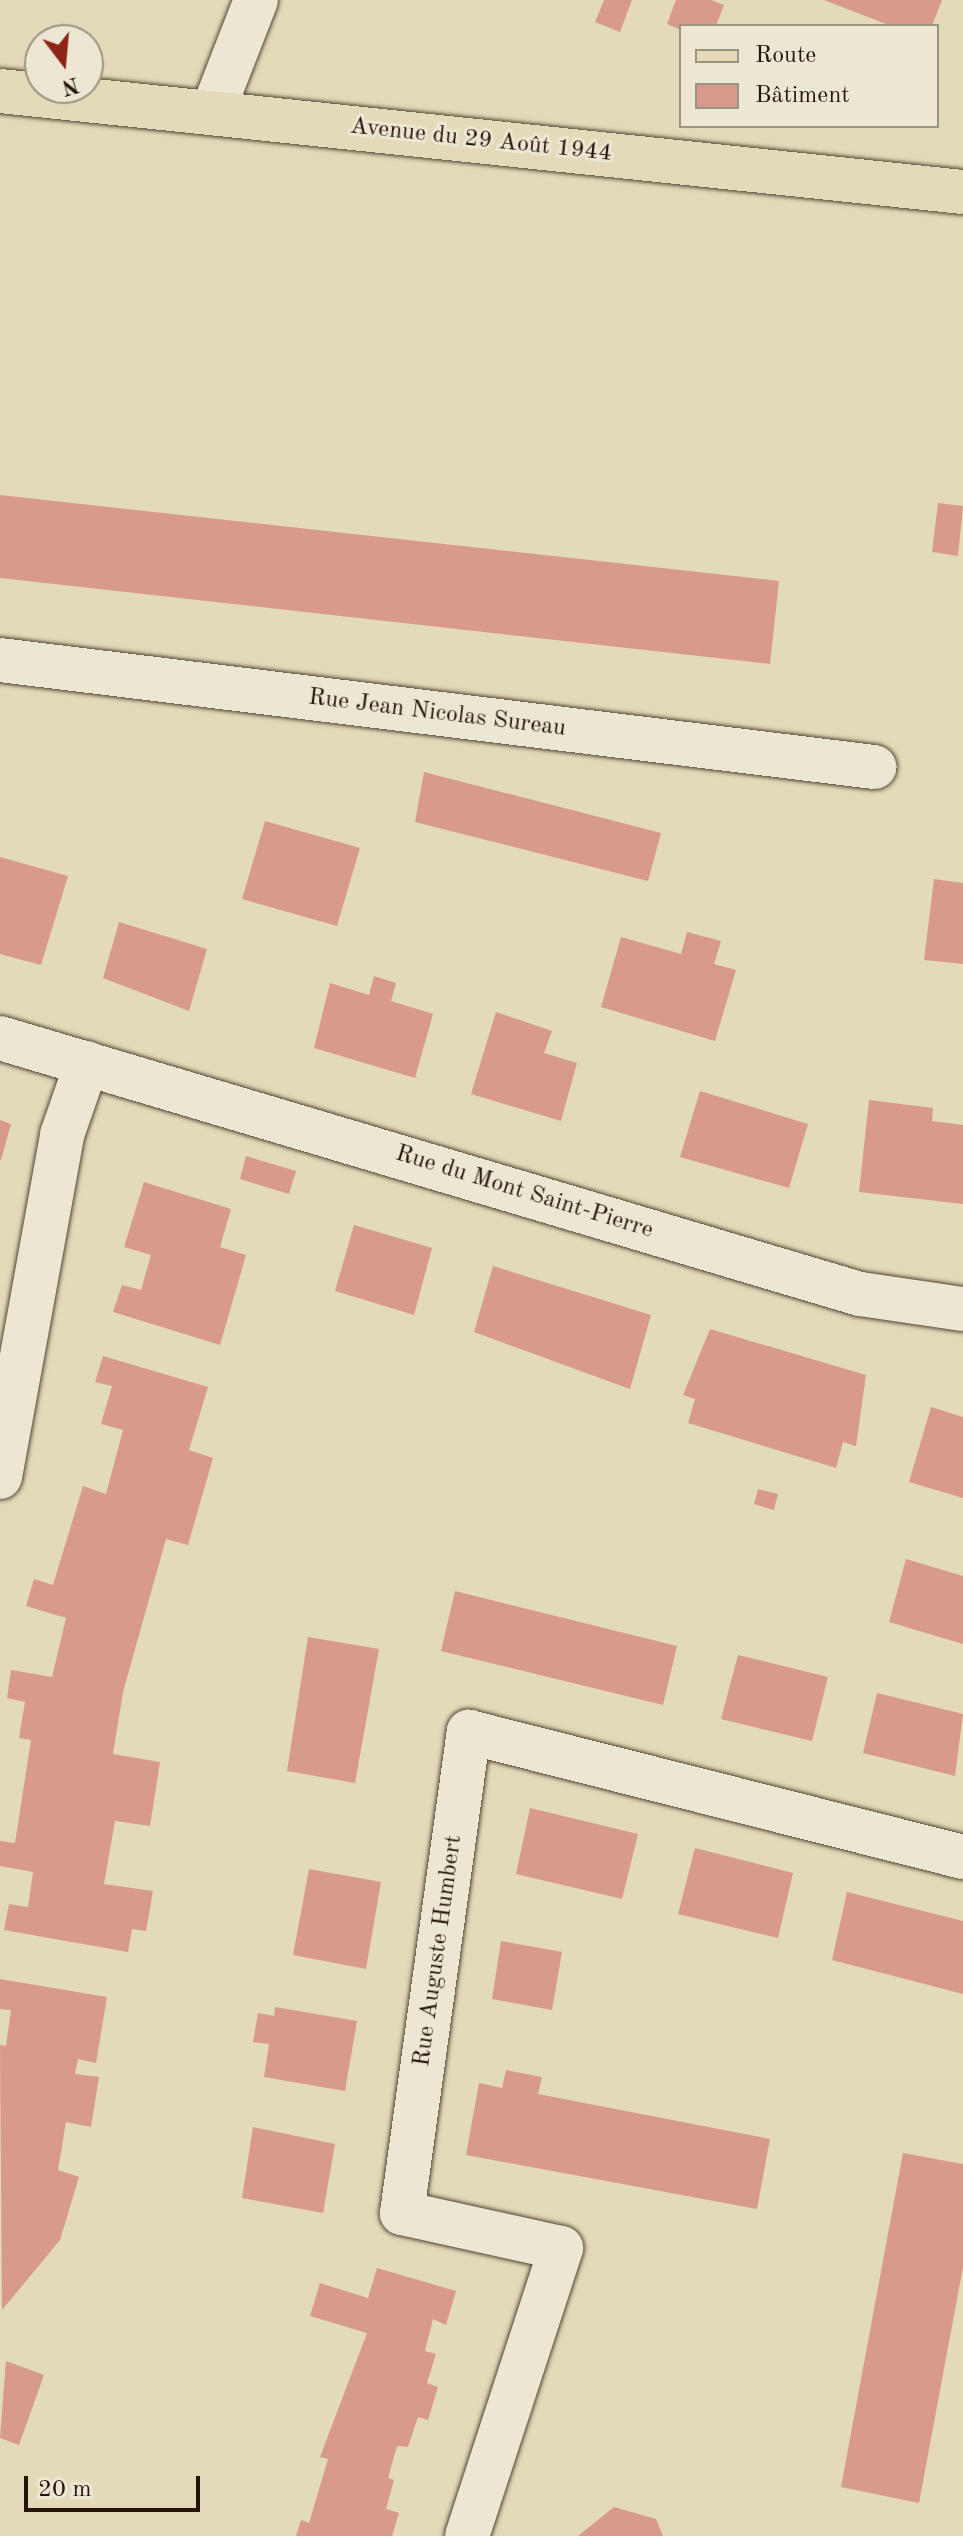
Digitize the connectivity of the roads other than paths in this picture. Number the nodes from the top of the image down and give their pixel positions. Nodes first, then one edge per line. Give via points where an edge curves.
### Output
1 (256, 0) edge
2 (0, 91) edge
3 (212, 113) junction
4 (963, 192) edge
5 (0, 660) edge
6 (874, 767) dead end
7 (0, 1038) edge
8 (87, 1063) junction
9 (963, 1309) edge
10 (0, 1477) edge
11 (963, 1857) edge
12 (467, 2536) edge

1 - 3 street
2 - 3 main road, Avenue du 29 Août 1944
3 - 4 main road, Avenue du 29 Août 1944
5 - 6 street, Rue Jean Nicolas Sureau
7 - 8 street, Rue du Mont Saint-Pierre
8 - 9 street, Rue du Mont Saint-Pierre via 860,1294
8 - 10 street via 62,1135
11 - 12 street, Rue Auguste Humbert via 469,1732 402,2213 561,2248

